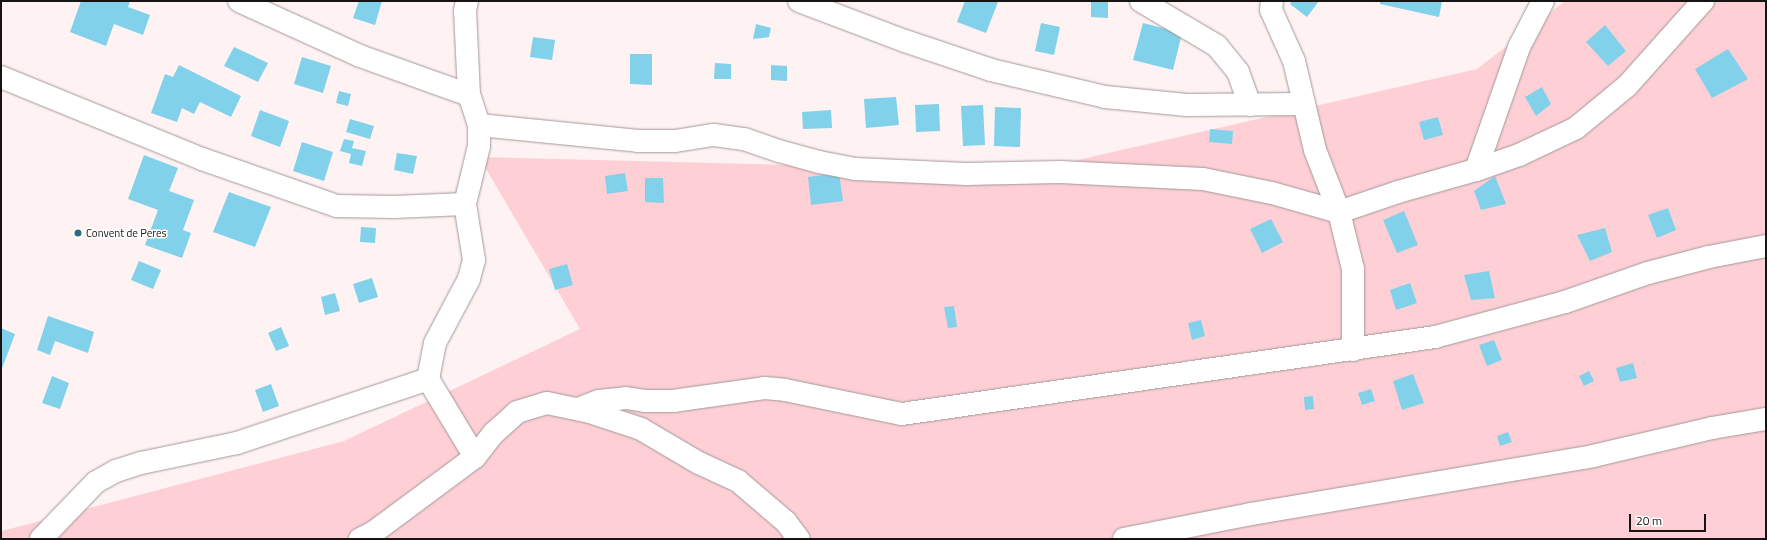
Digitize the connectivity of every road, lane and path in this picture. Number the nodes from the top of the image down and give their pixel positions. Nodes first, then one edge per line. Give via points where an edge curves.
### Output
1 (239, 1) edge
2 (467, 1) edge
3 (799, 1) edge
4 (1141, 1) edge
5 (1272, 1) edge
6 (1543, 1) edge
7 (1703, 1) edge
8 (1, 77) edge
9 (469, 95) junction
10 (1304, 104) junction
11 (1250, 106) junction
12 (478, 125) junction
13 (1476, 170) junction
14 (465, 204) junction
15 (1339, 212) junction
16 (1766, 246) edge
17 (1353, 350) junction
18 (428, 379) junction
19 (578, 409) junction
20 (1766, 419) edge
21 (475, 457) junction
22 (41, 539) edge
23 (360, 539) edge
24 (799, 539) edge
25 (1124, 539) edge

1 - 9 street via 360,56
2 - 9 street via 465,11
3 - 11 street via 991,70 1105,97 1188,105
4 - 11 street via 1217,46 1238,72
5 - 10 street via 1271,10 1294,60
6 - 13 street via 1518,46
7 - 13 street via 1627,86 1576,128 1519,155
8 - 14 street via 202,160 336,206
9 - 12 street
10 - 11 street
10 - 15 street via 1315,150
12 - 14 street via 479,146
12 - 15 street via 638,140 675,141 714,135 744,139 779,152 854,169 966,174 1060,172 1203,179 1272,193
13 - 15 street
14 - 18 street via 474,260 469,279 435,343
15 - 17 street via 1353,268
16 - 17 street via 1709,257 1565,302 1435,336
17 - 19 street via 902,414 764,388 673,401 626,398 599,401
18 - 21 street
18 - 22 street via 237,443 116,471 96,482
19 - 21 street via 547,403 517,412 494,433
19 - 24 street via 641,429 699,463 738,481 786,522
20 - 25 street via 1712,428 1593,456 1252,514
21 - 23 street via 374,532

